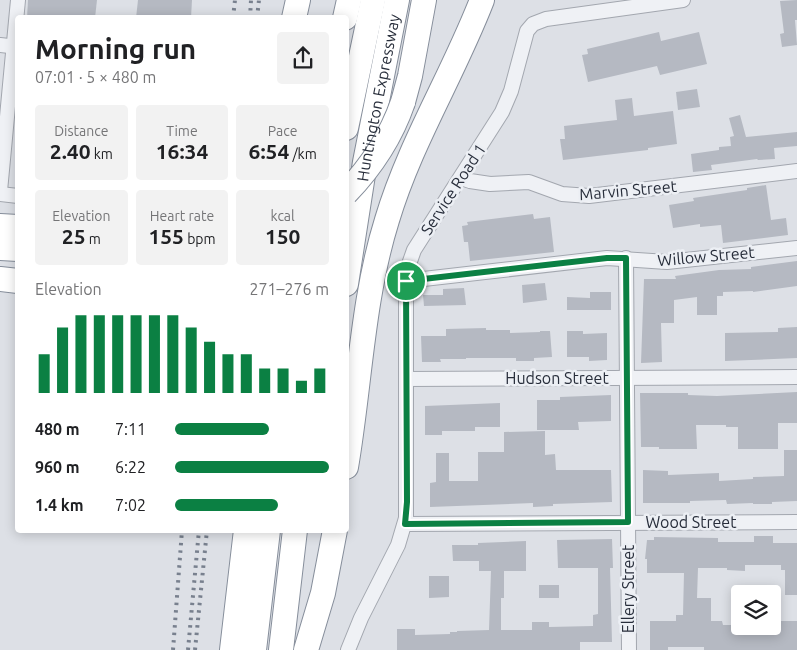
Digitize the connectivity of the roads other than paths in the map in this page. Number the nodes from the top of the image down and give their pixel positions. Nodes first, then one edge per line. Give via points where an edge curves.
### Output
1 (18, 0) edge
2 (298, 0) edge
3 (349, 0) edge
4 (373, 0) edge
5 (397, 0) edge
6 (424, 0) edge
7 (482, 0) edge
8 (683, 0) edge
9 (15, 15) edge
10 (295, 15) edge
11 (346, 15) edge
12 (15, 17) edge
13 (10, 46) edge
14 (349, 114) edge
15 (797, 171) edge
16 (461, 178) junction
17 (349, 190) edge
18 (0, 193) edge
19 (15, 196) edge
20 (0, 226) edge
21 (15, 227) edge
22 (0, 248) edge
23 (15, 248) edge
24 (797, 248) edge
25 (626, 258) junction
26 (349, 265) edge
27 (0, 272) edge
28 (15, 274) edge
29 (0, 279) edge
30 (15, 281) edge
31 (406, 281) junction
32 (797, 376) edge
33 (627, 378) junction
34 (406, 379) junction
35 (349, 445) edge
36 (628, 522) junction
37 (797, 522) edge
38 (405, 524) junction
39 (246, 533) edge
40 (268, 533) edge
41 (295, 533) edge
42 (319, 533) edge
43 (334, 533) edge
44 (232, 650) edge
45 (254, 650) edge
46 (281, 650) edge
47 (306, 650) edge
48 (348, 650) edge
49 (628, 650) edge

1 - 9 street
2 - 10 highway
3 - 11 highway
4 - 14 highway, Huntington Expressway
5 - 26 highway, Huntington Expressway via 365,162
6 - 17 highway, bridge via 412,64 395,123 380,150
7 - 35 highway via 411,153 386,221 370,292
8 - 16 street, Service Road 1 via 546,19 533,24 525,35 507,101
12 - 13 street
13 - 18 street
15 - 16 street, Marvin Street via 590,196 562,194 529,182 490,184
16 - 31 street, Service Road 1 via 417,245
18 - 19 street
20 - 21 highway
22 - 23 highway
24 - 25 street, Willow Street via 667,262
25 - 31 street, Willow Street
25 - 33 street, Ellery Street
27 - 28 highway
29 - 30 highway
31 - 34 street, Service Road 1
32 - 33 street, Hudson Street
33 - 34 street, Hudson Street
33 - 36 street, Ellery Street
34 - 38 street, Service Road 1
36 - 37 street, Wood Street
36 - 38 street, Wood Street
36 - 49 street, Ellery Street
38 - 48 street, Service Road 1
39 - 44 highway
40 - 45 highway
41 - 46 highway
42 - 47 highway
43 - 47 highway via 323,593

